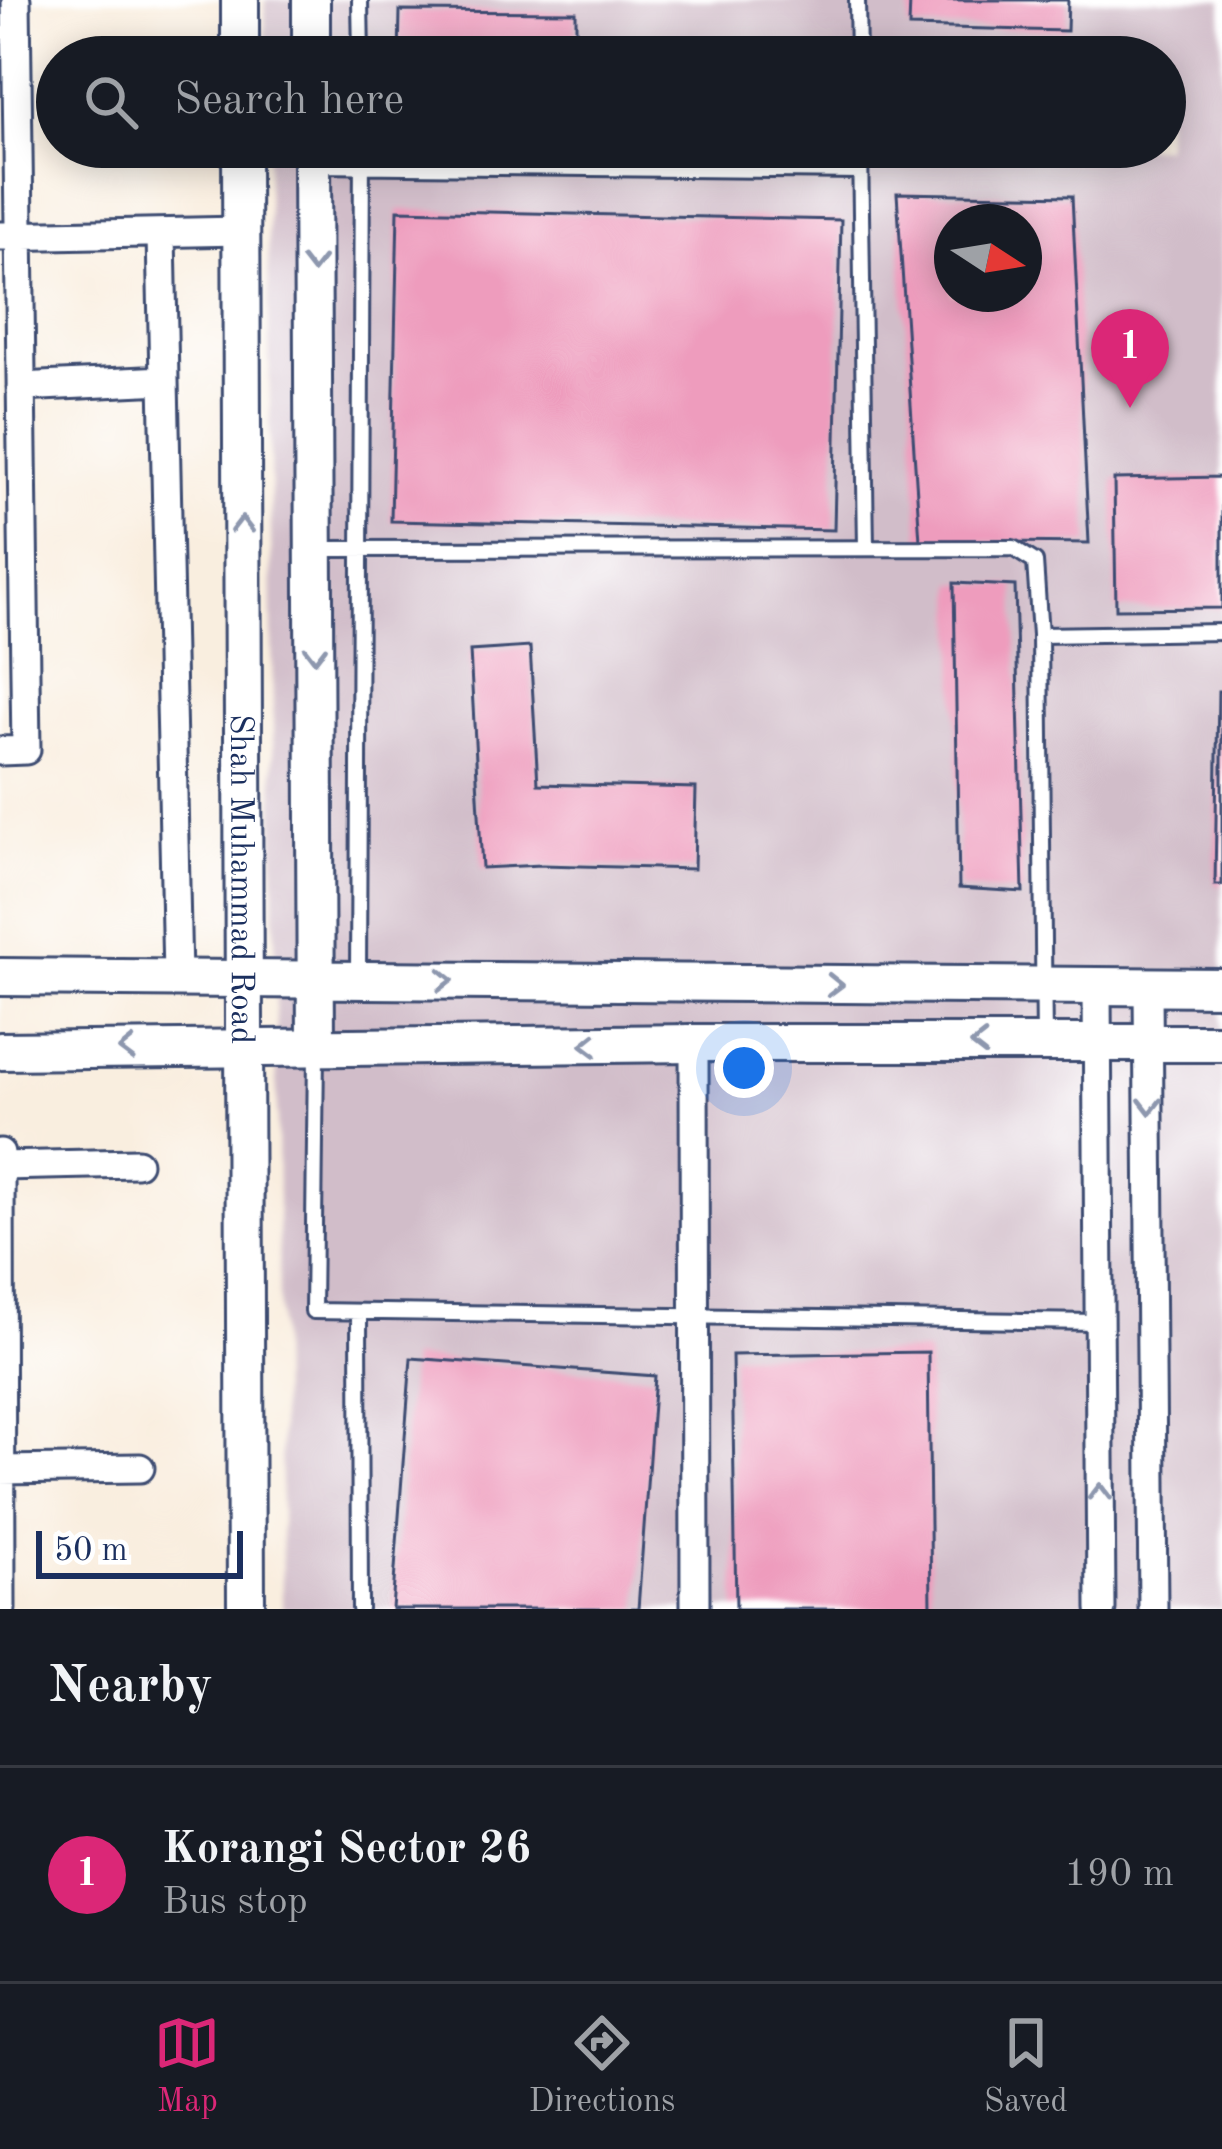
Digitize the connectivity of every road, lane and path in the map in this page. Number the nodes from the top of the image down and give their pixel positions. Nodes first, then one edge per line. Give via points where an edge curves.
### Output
1 (240, 0) edge
2 (311, 0) edge
3 (360, 0) edge
4 (857, 0) edge
5 (10, 10) edge
6 (240, 36) edge
7 (311, 36) edge
8 (361, 36) edge
9 (858, 36) edge
10 (9, 120) edge
11 (241, 168) edge
12 (312, 168) edge
13 (363, 168) edge
14 (612, 168) edge
15 (860, 171) joint
16 (241, 231) junction
17 (161, 235) junction
18 (9, 236) edge
19 (10, 333) edge
20 (164, 380) junction
21 (21, 386) junction
22 (11, 429) edge
23 (12, 536) edge
24 (866, 548) junction
25 (314, 549) junction
26 (362, 549) junction
27 (1222, 632) edge
28 (1040, 634) junction
29 (13, 647) edge
30 (0, 751) edge
31 (0, 977) edge
32 (176, 977) junction
33 (244, 978) junction
34 (316, 978) junction
35 (358, 979) junction
36 (1042, 987) junction
37 (1222, 987) edge
38 (1097, 988) junction
39 (1148, 988) junction
40 (694, 1043) junction
41 (1222, 1043) edge
42 (1044, 1045) junction
43 (1098, 1045) junction
44 (1150, 1045) junction
45 (244, 1048) junction
46 (316, 1048) junction
47 (0, 1051) edge
48 (0, 1153) edge
49 (137, 1163) dead end
50 (0, 1166) edge
51 (359, 1312) junction
52 (694, 1317) junction
53 (1099, 1322) junction
54 (140, 1468) dead end
55 (2, 1470) edge
56 (1, 1609) edge
57 (246, 1609) edge
58 (360, 1609) edge
59 (694, 1609) edge
60 (1101, 1609) edge
61 (1153, 1609) edge

1 - 6 street
2 - 7 street
3 - 8 lane
4 - 9 lane
5 - 10 street
10 - 18 street
11 - 16 street, Shah Muhammad Road
12 -> 25 street
13 - 26 lane
14 - 15 lane
15 - 24 lane
16 - 17 street
33 -> 16 street, Shah Muhammad Road
17 - 18 street
17 - 20 street
18 - 19 street
19 - 21 street
20 - 21 street
20 - 32 street
21 - 22 street
22 - 23 street
23 - 29 street
24 - 26 lane
24 - 28 lane via 1027,554 1035,562
25 - 26 lane
25 -> 34 street
26 - 35 lane
27 - 28 lane
28 - 36 lane
29 - 30 street via 26,750
31 - 32 street
32 - 33 street
33 - 34 street
33 - 45 street, Shah Muhammad Road
34 - 35 street
34 - 46 street
35 -> 36 street
36 - 38 street
36 - 42 lane
37 - 39 street
38 - 39 street
38 - 43 street
39 - 44 street
42 -> 40 street
40 -> 46 street
40 - 52 street
41 - 44 street
42 - 43 street
43 - 44 street
43 - 53 street
44 -> 61 street
45 - 46 street
45 -> 47 street
45 - 57 street, Shah Muhammad Road
46 - 51 lane via 313,1312
48 - 50 street
49 - 50 street
50 - 55 street
51 - 52 lane
51 - 58 lane
52 - 53 lane
52 - 59 street
60 -> 53 street
54 - 55 street
55 - 56 street

